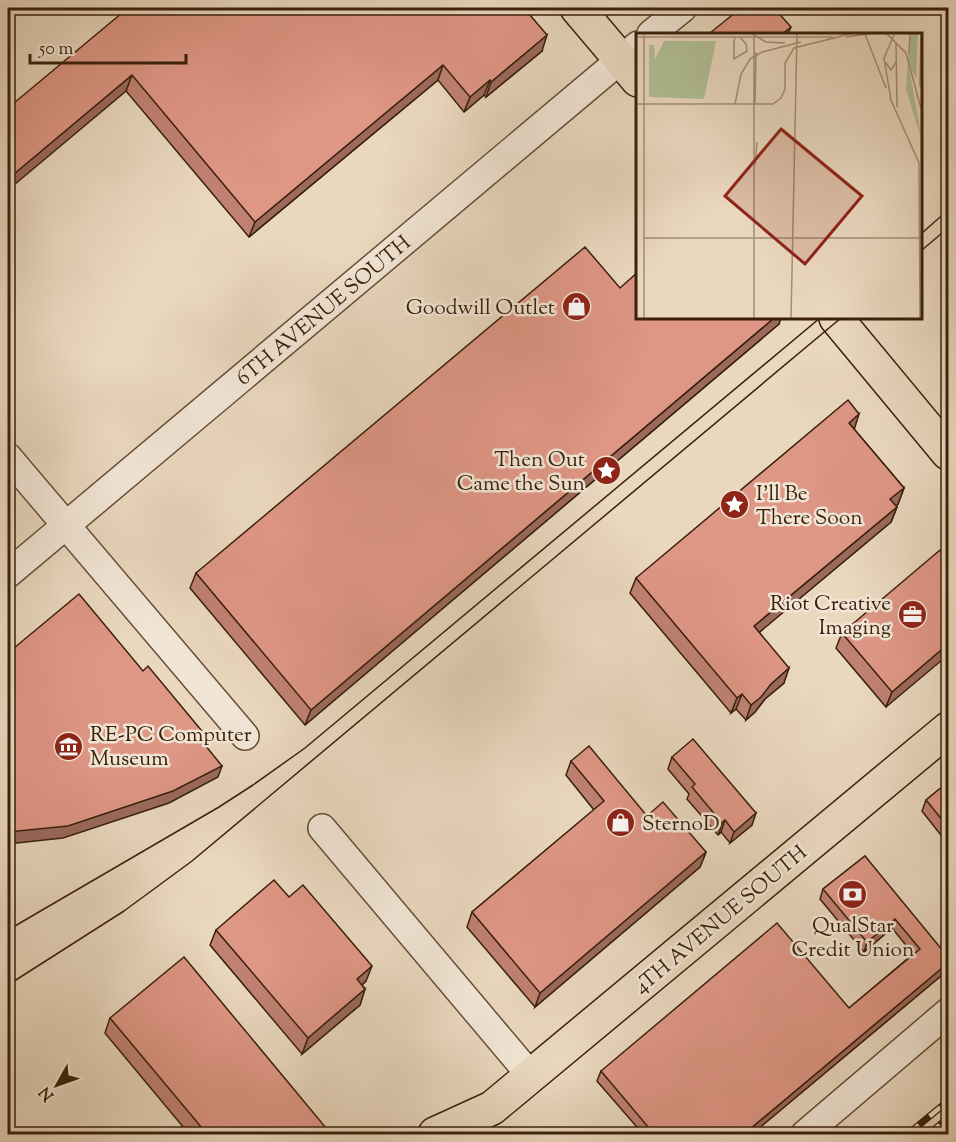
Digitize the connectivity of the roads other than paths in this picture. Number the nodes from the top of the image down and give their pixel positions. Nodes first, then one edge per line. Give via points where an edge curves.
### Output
1 (577, 8) edge
2 (683, 8) edge
3 (652, 33) edge
4 (632, 62) edge
5 (838, 320) edge
6 (948, 453) edge
7 (8, 456) edge
8 (66, 525) junction
9 (8, 574) edge
10 (948, 729) edge
11 (245, 736) dead end
12 (322, 828) dead end
13 (948, 1012) edge
14 (531, 1076) junction
15 (485, 1121) edge
16 (435, 1134) edge
17 (453, 1134) edge
18 (805, 1134) edge

1 - 4 main road
2 - 3 street
4 - 8 street, 6TH AVENUE SOUTH
5 - 6 main road
7 - 8 street
8 - 9 street, 6TH AVENUE SOUTH
8 - 11 street
10 - 14 main road, 4TH AVENUE SOUTH
12 - 14 street
13 - 18 street
14 - 15 main road, 4TH AVENUE SOUTH
15 - 16 main road, 4TH AVENUE SOUTH
15 - 17 main road

